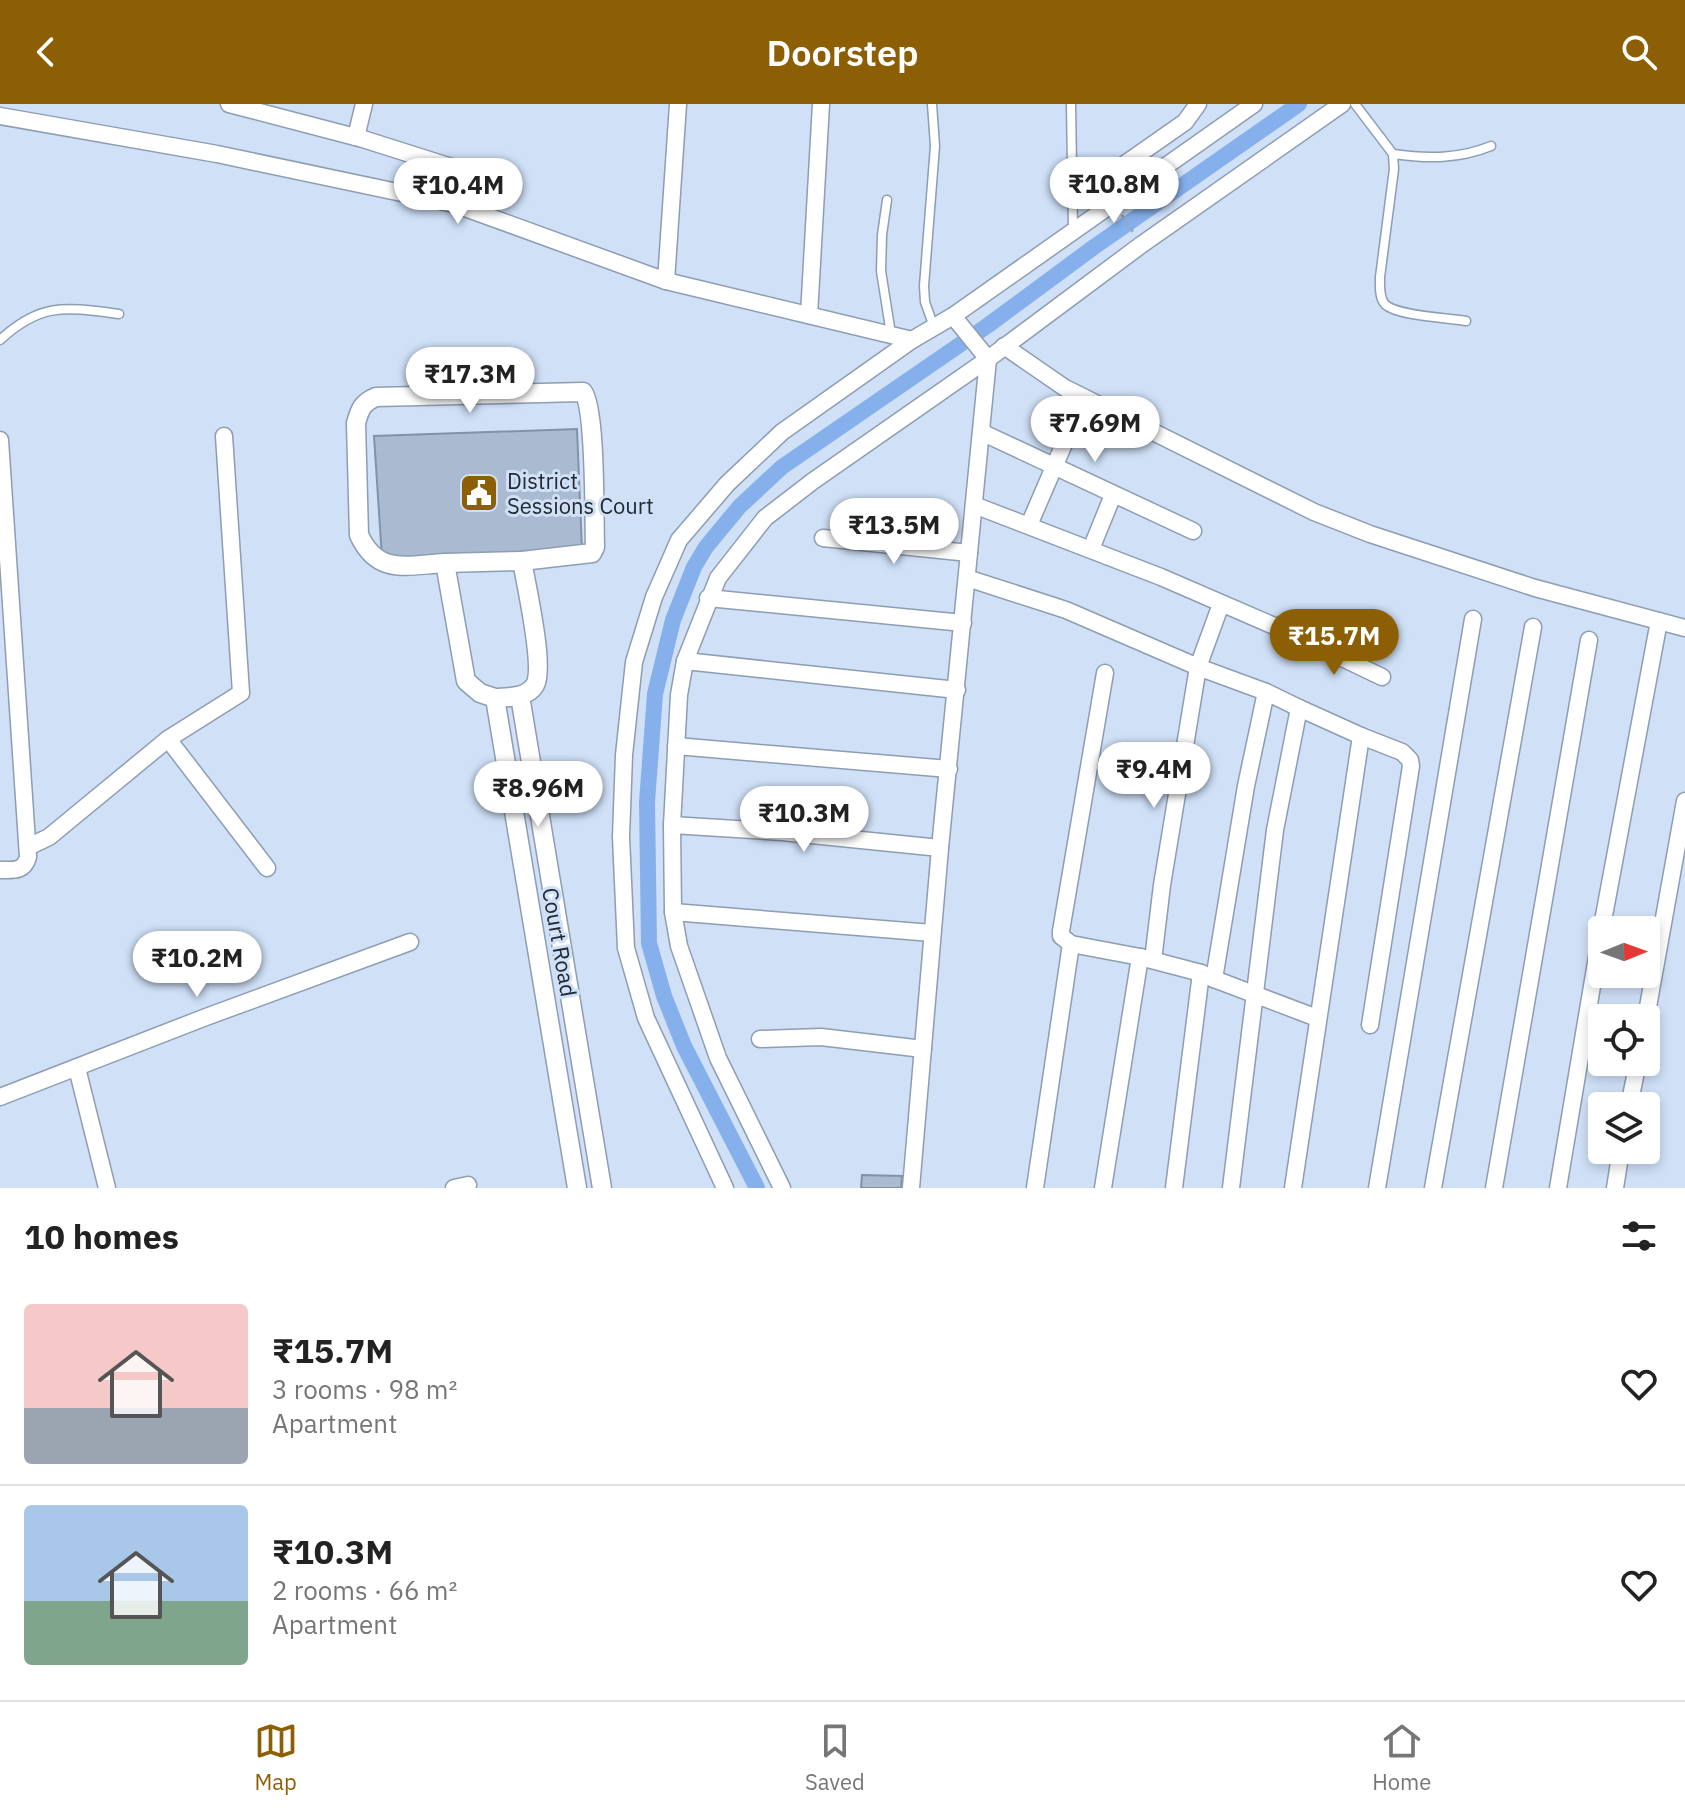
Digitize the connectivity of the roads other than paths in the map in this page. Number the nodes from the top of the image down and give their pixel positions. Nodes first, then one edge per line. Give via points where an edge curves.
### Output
1 (229, 104) edge
2 (364, 104) edge
3 (678, 104) edge
4 (821, 104) edge
5 (932, 104) edge
6 (1071, 104) edge
7 (1198, 104) edge
8 (1254, 104) edge
9 (1342, 104) edge
10 (1355, 104) edge
11 (269, 108) edge
12 (0, 116) edge
13 (356, 137) junction
14 (1491, 146) dead end
15 (1393, 154) junction
16 (467, 172) dead end
17 (1092, 187) dead end
18 (887, 200) dead end
19 (1073, 230) junction
20 (666, 281) junction
21 (119, 314) dead end
22 (809, 315) junction
23 (957, 320) junction
24 (1466, 321) dead end
25 (934, 327) junction
26 (891, 335) junction
27 (0, 340) edge
28 (912, 340) junction
29 (1004, 346) junction
30 (984, 354) junction
31 (1070, 430) dead end
32 (981, 432) junction
33 (224, 436) dead end
34 (0, 440) edge
35 (1053, 466) junction
36 (1113, 495) junction
37 (974, 505) junction
38 (1029, 525) junction
39 (1193, 531) dead end
40 (823, 538) dead end
41 (1091, 549) junction
42 (969, 553) junction
43 (522, 561) junction
44 (445, 563) junction
45 (967, 578) junction
46 (708, 598) junction
47 (1221, 604) junction
48 (1473, 619) dead end
49 (1659, 621) junction
50 (963, 623) junction
51 (1533, 627) dead end
52 (1685, 628) edge
53 (1589, 640) dead end
54 (685, 661) junction
55 (1198, 667) junction
56 (1105, 673) dead end
57 (1382, 677) dead end
58 (957, 690) junction
59 (1266, 692) junction
60 (520, 696) junction
61 (495, 698) junction
62 (1299, 708) junction
63 (1361, 736) junction
64 (168, 739) junction
65 (676, 746) junction
66 (949, 769) junction
67 (1685, 801) edge
68 (672, 825) junction
69 (28, 847) junction
70 (940, 848) junction
71 (267, 868) dead end
72 (0, 870) edge
73 (673, 912) junction
74 (932, 933) junction
75 (410, 942) dead end
76 (1071, 944) junction
77 (1146, 958) junction
78 (1208, 976) junction
79 (1255, 995) junction
80 (1649, 1004) edge
81 (1317, 1018) junction
82 (1370, 1025) dead end
83 (760, 1039) dead end
84 (923, 1049) junction
85 (77, 1068) junction
86 (0, 1097) edge
87 (1619, 1164) edge
88 (107, 1188) edge
89 (577, 1188) edge
90 (602, 1188) edge
91 (725, 1188) edge
92 (782, 1188) edge
93 (911, 1188) edge
94 (1035, 1188) edge
95 (1103, 1188) edge
96 (1174, 1188) edge
97 (1231, 1188) edge
98 (1293, 1188) edge
99 (1377, 1188) edge
100 (1433, 1188) edge
101 (1494, 1188) edge
102 (1558, 1188) edge
103 (1615, 1188) edge

1 - 11 street
2 - 13 street
3 - 20 street
4 - 22 street
5 - 25 lane via 935,146 924,286
6 - 19 lane
7 - 17 street via 1185,122
8 - 19 street
9 - 29 street
10 - 15 lane
11 - 13 street
12 - 20 street via 454,204
13 - 16 street
14 - 15 lane via 1448,157
15 - 24 lane via 1380,277 1384,304 1395,311
18 - 26 lane via 881,271
19 - 23 street
20 - 22 street
21 - 27 lane via 49,310 21,320
22 - 26 street
23 - 25 street
23 - 30 street
25 - 28 street
26 - 28 street
28 - 91 street via 782,432 727,484 679,540 634,662 621,837 626,948 646,1018
29 - 30 street
29 - 49 street via 1065,388 1314,512 1535,588
30 - 32 street
30 - 46 street via 765,518
31 - 35 street
32 - 35 street
32 - 37 street
33 - 64 street via 241,693
34 - 69 street
35 - 36 street
35 - 38 street
36 - 39 street
36 - 41 street
37 - 38 street
37 - 42 street
38 - 41 street
40 - 42 street
41 - 47 street
42 - 45 street
43 - 44 street
43 - 44 street via 592,553 595,547 589,399 583,392 367,401 356,423 359,535 371,556 386,563
43 - 60 street via 539,675 535,686
44 - 61 street via 466,681
45 - 50 street
45 - 55 street via 1066,610
46 - 50 street
46 - 54 street
47 - 55 street
47 - 57 street
48 - 99 street
49 - 52 street
49 - 102 street
50 - 58 street
51 - 100 street
53 - 101 street
54 - 58 street
54 - 65 street
55 - 59 street
55 - 77 street
56 - 76 street via 1061,931
58 - 66 street
59 - 62 street
59 - 78 street
60 - 61 street
60 - 90 street, Court Road
61 - 89 street, Court Road
62 - 63 street
62 - 79 street via 1275,830
63 - 81 street
63 - 82 street via 1402,752 1411,766
64 - 69 street via 49,837
64 - 71 street
65 - 66 street
65 - 68 street
66 - 70 street
67 - 80 street
68 - 70 street
68 - 73 street
69 - 72 street via 20,869
70 - 74 street
73 - 74 street
73 - 92 street via 679,946 718,1058
74 - 84 street
75 - 85 street
76 - 77 street
76 - 94 street
77 - 78 street
77 - 95 street
78 - 79 street
78 - 96 street
79 - 81 street
79 - 97 street
81 - 98 street
83 - 84 street via 821,1037
84 - 93 street
85 - 86 street
85 - 88 street
87 - 103 street

